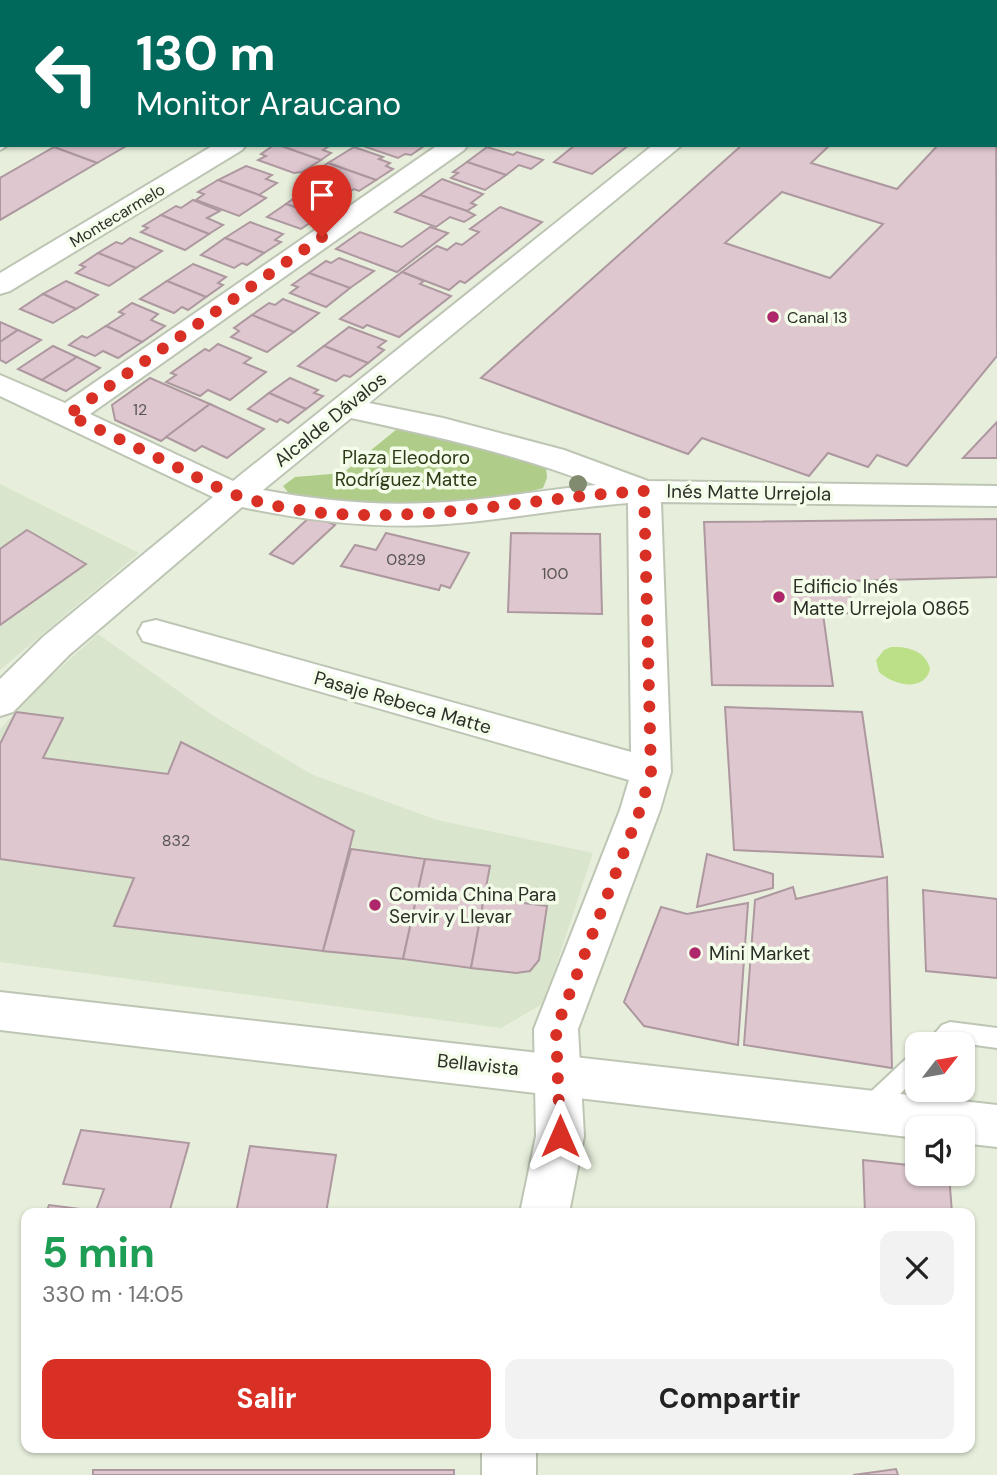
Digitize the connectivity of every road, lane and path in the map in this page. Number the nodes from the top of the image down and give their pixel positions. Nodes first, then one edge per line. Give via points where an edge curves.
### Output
1 (230, 147) edge
2 (452, 147) edge
3 (667, 147) edge
4 (0, 285) edge
5 (0, 384) edge
6 (344, 407) junction
7 (68, 415) junction
8 (553, 457) junction
9 (644, 491) junction
10 (236, 495) junction
11 (997, 496) edge
12 (539, 500) junction
13 (156, 632) dead end
14 (0, 702) edge
15 (651, 772) junction
16 (0, 1011) edge
17 (975, 1035) edge
18 (997, 1038) edge
19 (558, 1073) junction
20 (905, 1074) edge
21 (867, 1110) junction
22 (997, 1126) edge
23 (545, 1208) edge
24 (509, 1453) edge
25 (509, 1475) edge

1 - 4 street, Montecarmelo
2 - 7 street
3 - 6 street, Alcalde Dávalos
5 - 7 street
6 - 8 street, Inés Matte Urrejola
6 - 10 street, Alcalde Dávalos
7 - 10 street
8 - 9 street, Inés Matte Urrejola
8 - 12 street via 555,481
9 - 11 street, Inés Matte Urrejola
9 - 12 street
9 - 15 street
10 - 12 street via 313,510 390,515
10 - 14 street, Alcalde Dávalos via 56,646
13 - 15 street, Pasaje Rebeca Matte
15 - 19 street via 556,1029
16 - 19 street, Bellavista
17 - 18 lane
19 - 21 street, Bellavista
19 - 23 street via 560,1136
20 - 21 lane
21 - 22 street, Bellavista
24 - 25 street

